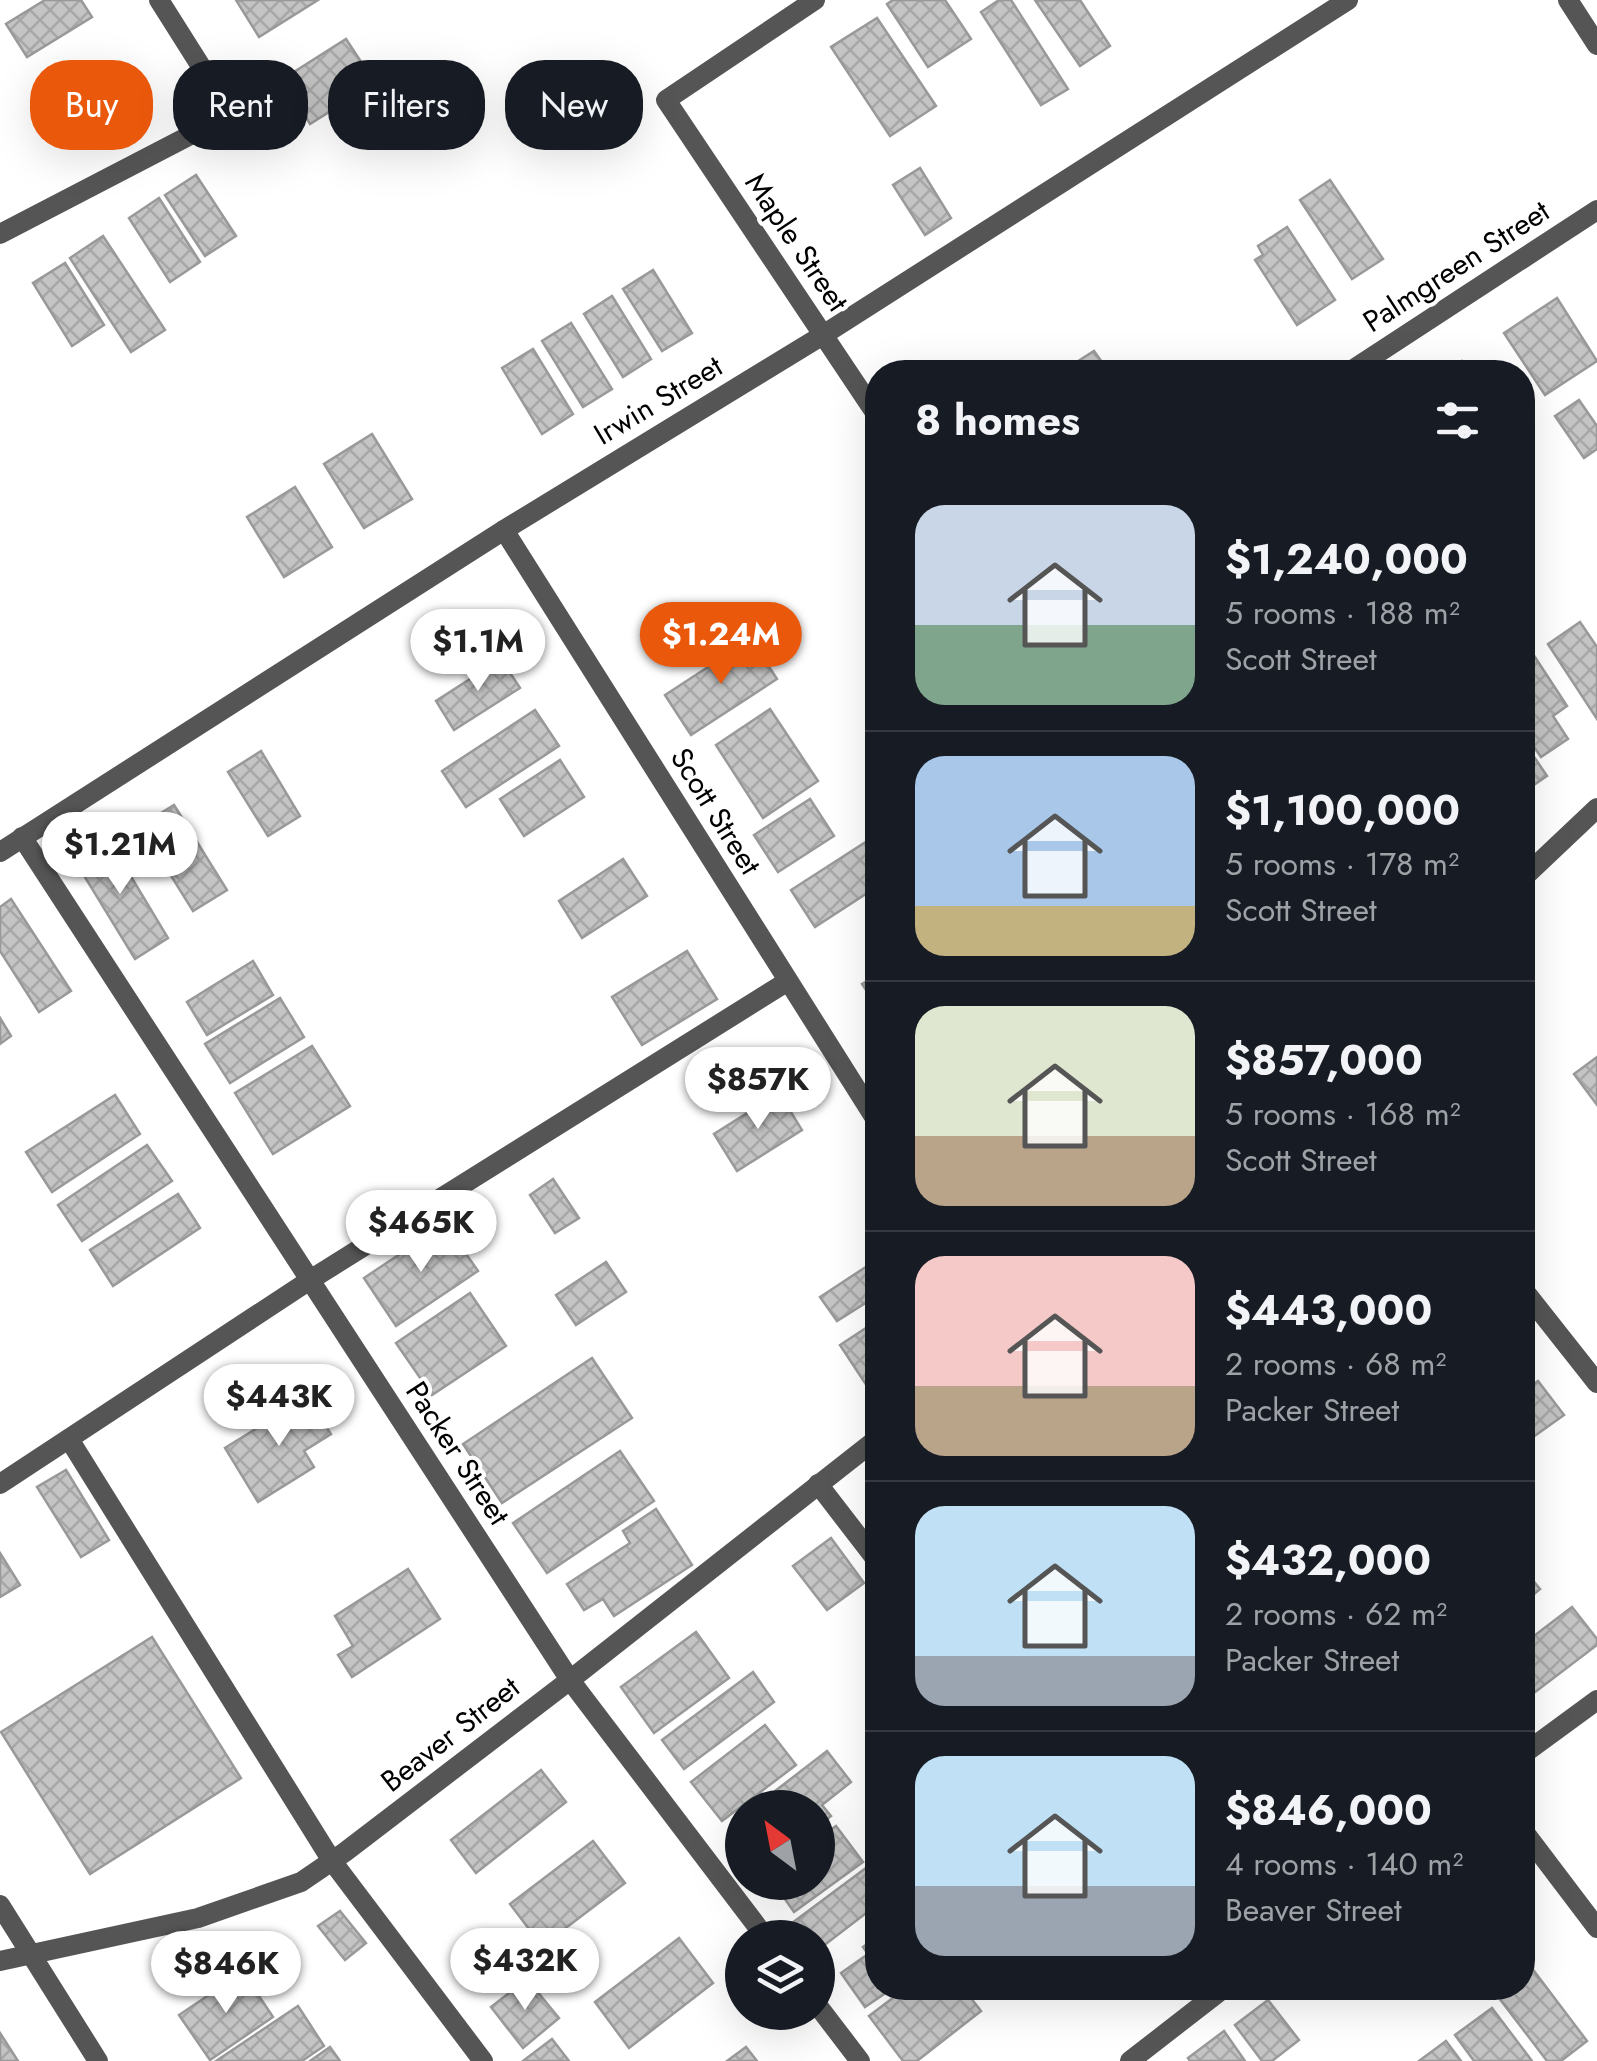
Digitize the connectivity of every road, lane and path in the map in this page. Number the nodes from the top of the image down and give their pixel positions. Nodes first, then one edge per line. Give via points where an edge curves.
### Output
1 (159, 0) edge
2 (816, 0) edge
3 (1348, 0) edge
4 (1568, 0) edge
5 (1597, 45) edge
6 (1597, 210) edge
7 (0, 234) edge
8 (823, 335) junction
9 (1366, 360) edge
10 (865, 398) edge
11 (504, 530) junction
12 (1594, 817) edge
13 (22, 837) junction
14 (0, 852) edge
15 (1535, 868) edge
16 (788, 981) junction
17 (865, 1102) edge
18 (310, 1280) junction
19 (1535, 1304) edge
20 (1597, 1383) edge
21 (69, 1439) junction
22 (865, 1448) edge
23 (0, 1484) edge
24 (818, 1484) junction
25 (865, 1545) edge
26 (570, 1680) junction
27 (1597, 1700) edge
28 (1535, 1745) edge
29 (1535, 1846) edge
30 (332, 1861) junction
31 (0, 1905) edge
32 (752, 1920) edge
33 (1597, 1928) edge
34 (29, 1955) junction
35 (0, 1961) edge
36 (1202, 2000) edge
37 (835, 2028) edge
38 (98, 2061) edge
39 (483, 2061) edge
40 (860, 2061) edge
41 (1130, 2061) edge

1 - 7 street via 231,114
2 - 8 street, Maple Street via 666,100
3 - 8 street, Irwin Street
4 - 5 street
6 - 9 street, Palmgreen Street
8 - 10 street, Maple Street
8 - 11 street, Irwin Street
11 - 13 street, Irwin Street
11 - 16 street, Scott Street
12 - 15 street
13 - 14 street, Irwin Street
13 - 18 street, Packer Street
16 - 17 street, Scott Street
16 - 18 street
18 - 21 street
18 - 26 street, Packer Street
19 - 20 street
21 - 23 street
21 - 30 street
22 - 24 street, Beaver Street
24 - 25 street
24 - 26 street, Beaver Street
26 - 30 street, Beaver Street
26 - 32 street, Packer Street
27 - 28 street
29 - 33 street
30 - 34 street, Beaver Street via 301,1882 198,1918
30 - 39 street
31 - 34 street
34 - 35 street, Beaver Street
34 - 38 street
36 - 41 street
37 - 40 street

